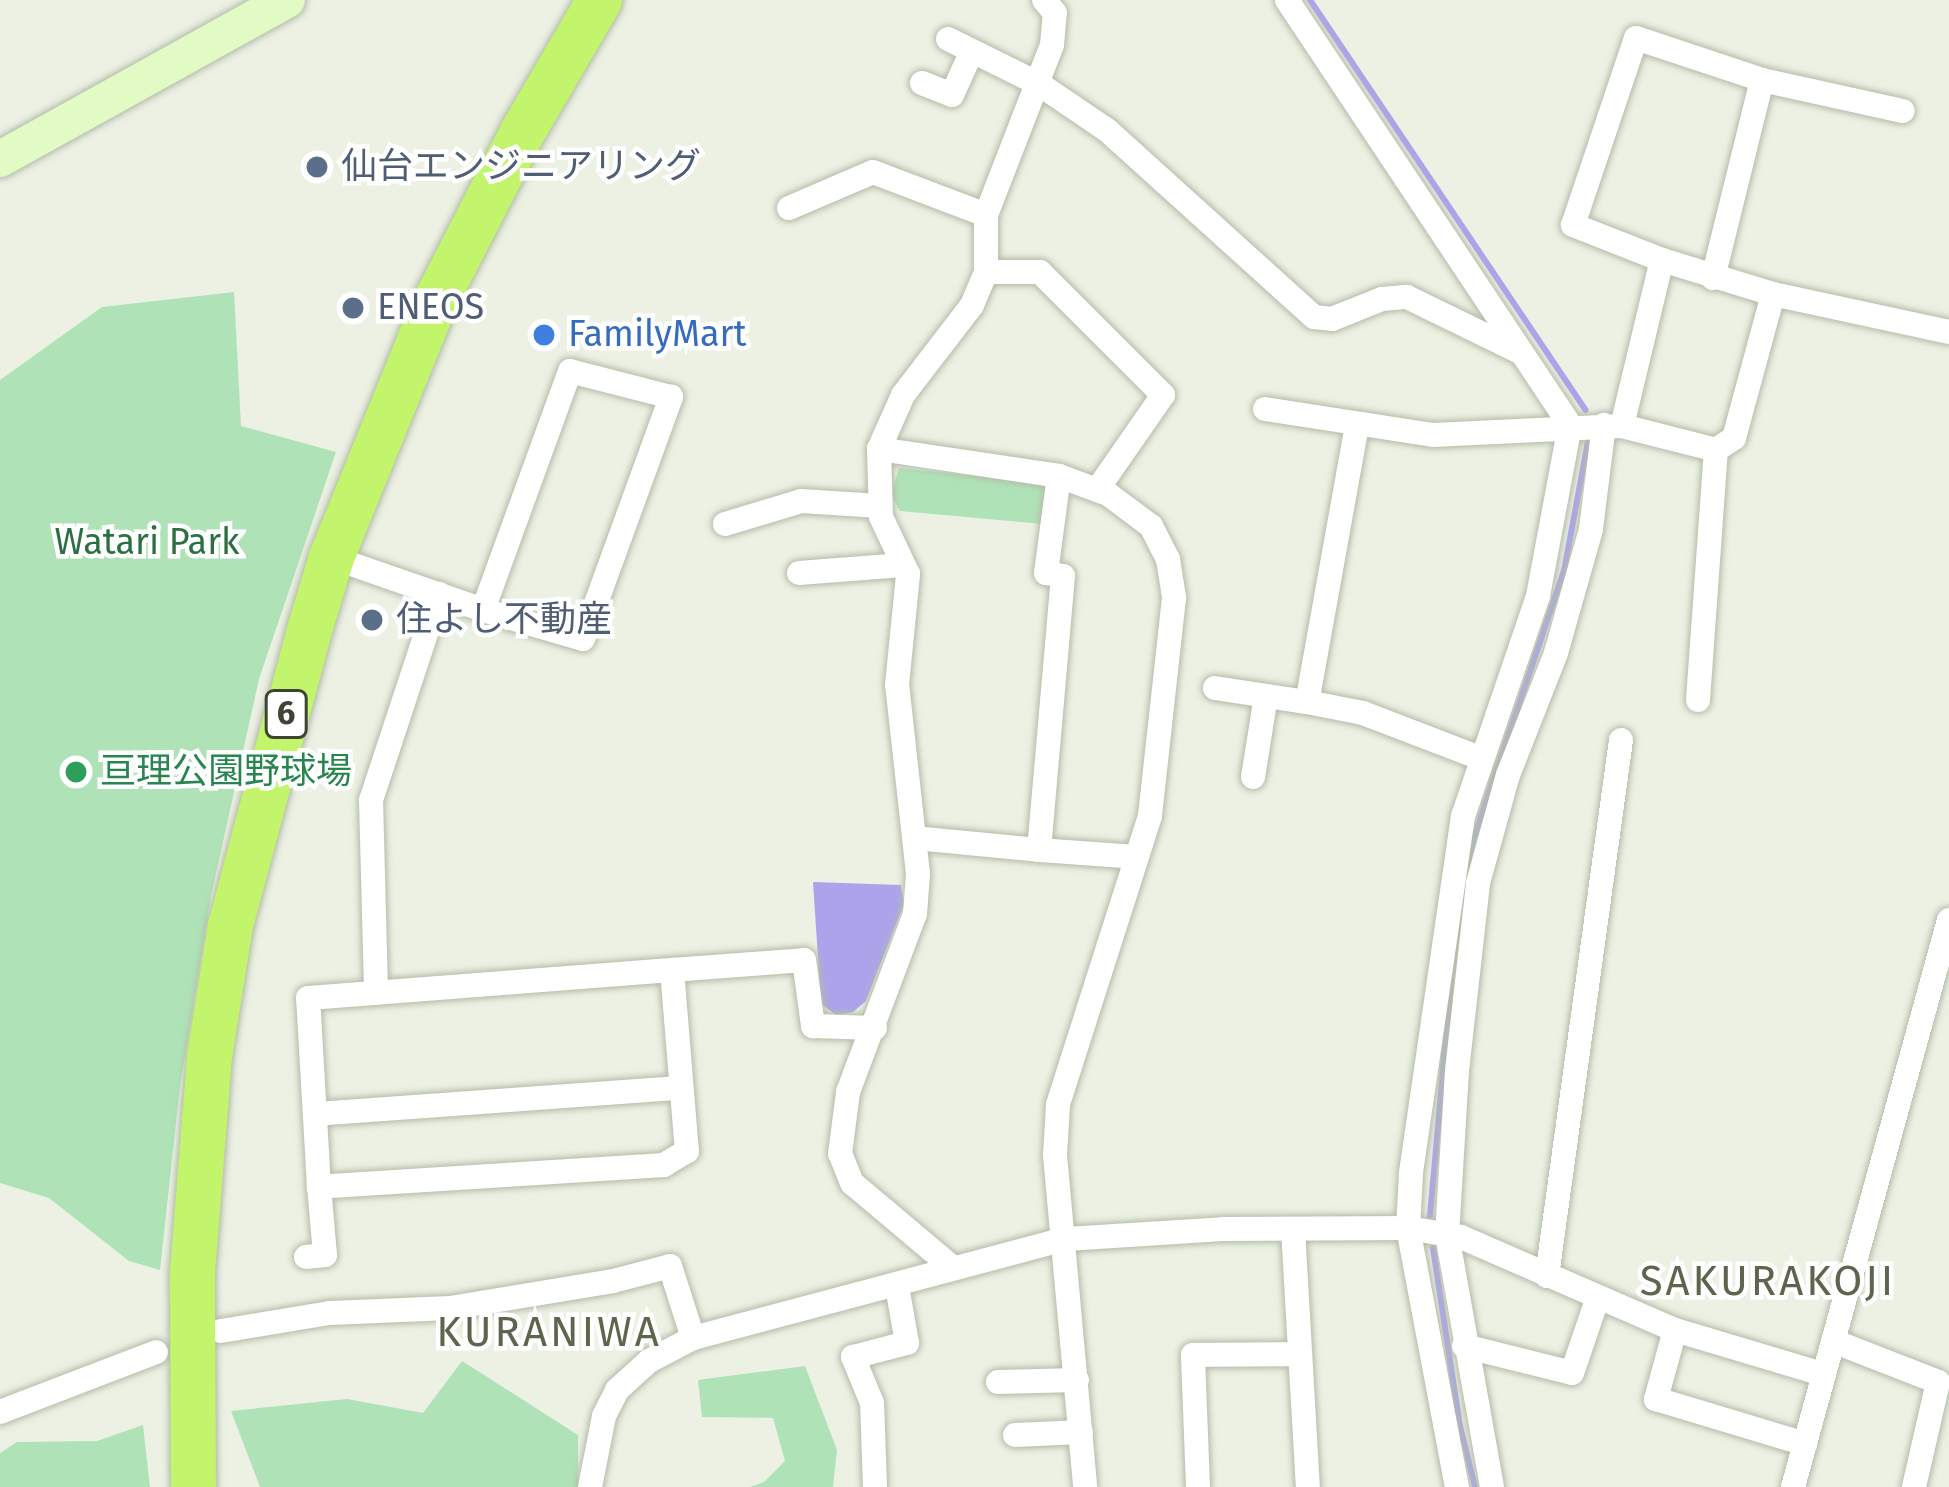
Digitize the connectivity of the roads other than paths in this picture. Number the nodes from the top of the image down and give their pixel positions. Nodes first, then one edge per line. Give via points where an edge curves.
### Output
1 (287, 0) edge
2 (599, 0) edge
3 (1044, 0) edge
4 (1288, 0) edge
5 (947, 39) dead end
6 (971, 53) junction
7 (1762, 80) junction
8 (922, 82) dead end
9 (1039, 84) junction
10 (1903, 111) dead end
11 (0, 159) edge
12 (789, 208) dead end
13 (986, 215) junction
14 (1662, 260) junction
15 (986, 272) junction
16 (1713, 278) junction
17 (1773, 294) junction
18 (1949, 332) edge
19 (1522, 352) junction
20 (1265, 409) dead end
21 (1357, 425) junction
22 (1570, 425) junction
23 (1613, 426) junction
24 (879, 449) junction
25 (1716, 450) junction
26 (1059, 476) junction
27 (1097, 490) junction
28 (880, 506) junction
29 (725, 524) dead end
30 (331, 557) junction
31 (903, 565) junction
32 (799, 573) dead end
33 (440, 594) junction
34 (484, 610) junction
35 (1214, 688) dead end
36 (1267, 696) junction
37 (1699, 700) dead end
38 (1306, 702) junction
39 (1621, 740) dead end
40 (1480, 758) junction
41 (1253, 777) dead end
42 (915, 838) junction
43 (1040, 850) junction
44 (1136, 857) junction
45 (1949, 920) edge
46 (672, 970) junction
47 (376, 990) junction
48 (875, 1028) junction
49 (682, 1088) junction
50 (315, 1114) junction
51 (319, 1187) junction
52 (1408, 1228) junction
53 (1293, 1229) junction
54 (1447, 1234) junction
55 (1066, 1239) junction
56 (305, 1257) dead end
57 (953, 1268) junction
58 (1547, 1276) junction
59 (897, 1286) junction
60 (1597, 1300) junction
61 (1675, 1330) junction
62 (221, 1331) dead end
63 (693, 1338) junction
64 (1833, 1341) junction
65 (1464, 1346) junction
66 (156, 1352) dead end
67 (1300, 1354) junction
68 (1823, 1374) junction
69 (1077, 1380) junction
70 (998, 1382) dead end
71 (0, 1412) edge
72 (1081, 1432) junction
73 (1015, 1435) dead end
74 (1804, 1444) junction
75 (193, 1487) edge
76 (590, 1487) edge
77 (875, 1487) edge
78 (1085, 1487) edge
79 (1198, 1487) edge
80 (1308, 1487) edge
81 (1457, 1487) edge
82 (1492, 1487) edge
83 (1793, 1487) edge
84 (1914, 1487) edge

1 - 11 street
2 - 30 highway, 6 via 436,299
3 - 9 street via 1055,13
4 - 19 street
5 - 6 street
6 - 8 street via 952,95
6 - 9 street
7 - 10 street
7 - 14 street via 1636,38 1573,225
7 - 16 street
9 - 13 street
9 - 19 street via 1107,130 1314,317 1407,297
12 - 13 street via 873,172
13 - 15 street
14 - 16 street
14 - 23 street
15 - 24 street via 972,305 902,395
15 - 27 street via 1040,272 1163,395
16 - 17 street
17 - 18 street
17 - 25 street via 1735,438
19 - 22 street
20 - 21 street
21 - 22 street via 1433,435
21 - 38 street
22 - 23 street
22 - 40 street via 1538,596
23 - 25 street
23 - 54 street via 1556,653 1478,883
24 - 26 street
24 - 28 street
25 - 37 street
26 - 27 street
26 - 43 street via 1046,573 1064,576
27 - 44 street via 1151,526 1168,559 1174,598 1150,816
28 - 29 street via 801,501
28 - 31 street
30 - 33 street
30 - 75 highway, 6 via 230,925 209,1056 192,1271
31 - 32 street
31 - 42 street via 909,602 896,658 898,713
33 - 34 street
33 - 47 street via 371,800
34 - 34 street via 570,370 670,397 584,639
35 - 36 street
36 - 38 street
36 - 41 street
38 - 40 street via 1363,713
39 - 58 street
40 - 52 street via 1443,928
42 - 43 street
42 - 48 street via 915,914
43 - 44 street
44 - 55 street via 1058,1105
45 - 64 street
46 - 47 street
46 - 48 street via 804,960 813,1026
46 - 49 street
47 - 50 street via 308,998
48 - 57 street via 848,1093 840,1154 852,1183
49 - 50 street
49 - 51 street via 687,1151 664,1165
50 - 51 street
51 - 56 street via 325,1256
52 - 53 street
52 - 54 street
52 - 81 street
53 - 55 street
53 - 67 street
54 - 58 street
54 - 65 street
55 - 57 street
55 - 69 street
57 - 59 street
58 - 60 street
59 - 63 street
59 - 77 street via 907,1343 853,1357 872,1403
60 - 61 street
60 - 65 street via 1571,1372
61 - 68 street
61 - 74 street via 1656,1399
62 - 63 street via 329,1312 450,1308 670,1266
63 - 76 street via 617,1390
64 - 68 street
64 - 84 street via 1938,1382
65 - 82 street
66 - 71 street
67 - 79 street via 1193,1355
67 - 80 street
68 - 74 street
69 - 70 street
69 - 72 street
72 - 73 street
72 - 78 street
74 - 83 street

